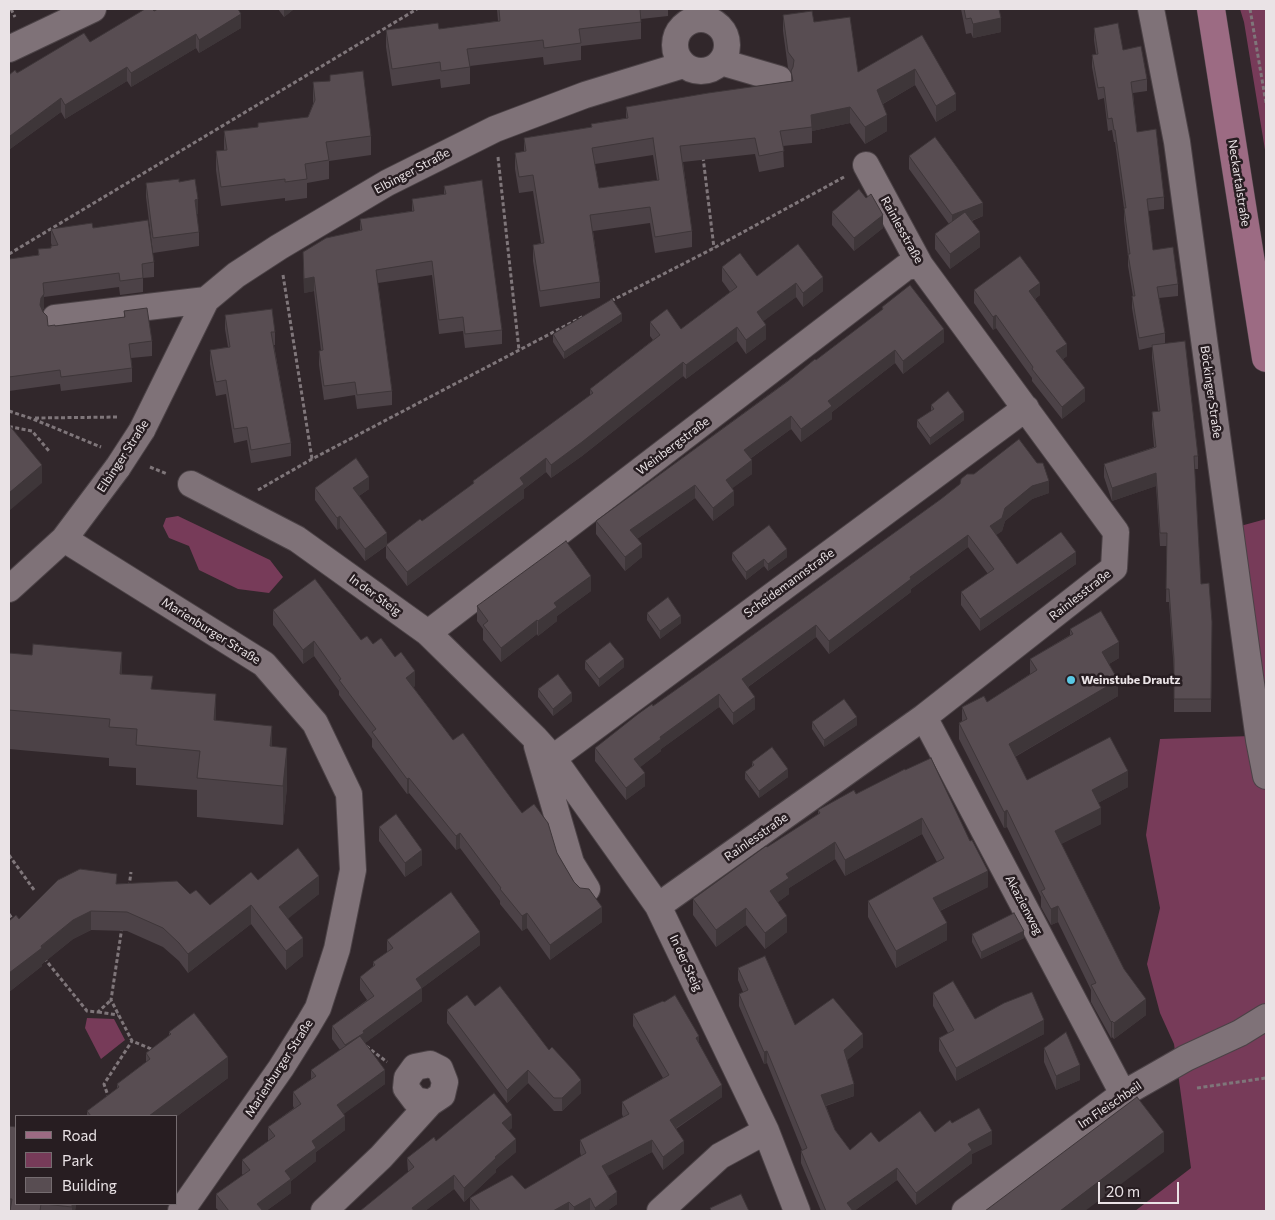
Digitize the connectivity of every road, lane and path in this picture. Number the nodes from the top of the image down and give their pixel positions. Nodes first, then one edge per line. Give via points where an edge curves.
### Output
1 (93, 9) edge
2 (417, 9) edge
3 (1152, 9) edge
4 (1210, 9) edge
5 (1250, 9) edge
6 (699, 14) edge
7 (9, 49) edge
8 (721, 62) junction
9 (683, 65) junction
10 (779, 79) dead end
11 (1266, 103) edge
12 (495, 129) junction
13 (702, 151) edge
14 (866, 165) joint
15 (279, 247) junction
16 (714, 248) junction
17 (9, 254) edge
18 (920, 265) junction
19 (206, 300) junction
20 (604, 306) edge
21 (587, 314) edge
22 (55, 318) dead end
23 (519, 350) junction
24 (1266, 358) edge
25 (1026, 408) junction
26 (33, 418) dead end
27 (146, 423) junction
28 (9, 428) edge
29 (48, 451) dead end
30 (312, 459) junction
31 (191, 484) dead end
32 (233, 506) junction
33 (64, 539) junction
34 (9, 589) edge
35 (428, 633) junction
36 (924, 717) junction
37 (535, 738) junction
38 (552, 758) junction
39 (1266, 776) edge
40 (9, 855) edge
41 (131, 872) dead end
42 (587, 889) edge
43 (34, 890) dead end
44 (128, 892) edge
45 (658, 906) junction
46 (9, 914) edge
47 (15, 922) edge
48 (123, 922) edge
49 (39, 952) edge
50 (111, 1000) junction
51 (98, 1012) junction
52 (118, 1015) junction
53 (1266, 1017) edge
54 (132, 1041) junction
55 (362, 1043) edge
56 (158, 1052) edge
57 (407, 1078) junction
58 (1266, 1078) edge
59 (1196, 1088) dead end
60 (1123, 1094) junction
61 (430, 1103) junction
62 (111, 1106) edge
63 (766, 1131) junction
64 (181, 1211) edge
65 (324, 1211) edge
66 (660, 1211) edge
67 (797, 1211) edge
68 (965, 1211) edge

1 - 7 street
2 - 17 path
3 - 39 street, Böckinger Straße via 1176,142
4 - 24 main road, Neckartalstraße
5 - 11 path
6 - 8 street via 722,29 727,48
6 - 9 street via 680,29 674,42 675,54
8 - 9 street via 702,72
8 - 10 street
9 - 12 street, Elbinger Straße via 585,95
12 - 15 street, Elbinger Straße via 387,183
12 - 23 path
13 - 16 path
14 - 16 path
14 - 18 street, Rainlesstraße
15 - 19 street, Elbinger Straße via 236,274
15 - 30 path
16 - 20 path
18 - 25 street, Rainlesstraße
18 - 35 street, Weinbergstraße via 906,267
19 - 22 street
19 - 27 street, Elbinger Straße
21 - 23 path
23 - 30 path
25 - 36 street, Rainlesstraße via 1116,532 1114,568
25 - 38 street, Scheidemannstraße
26 - 27 path
27 - 33 street, Elbinger Straße, bridge via 118,468
28 - 29 path via 32,431
30 - 32 path
31 - 32 street, In der Steig
32 - 35 street, In der Steig via 297,539
33 - 34 street, Elbinger Straße
33 - 64 street, Marienburger Straße via 264,664 315,723 349,794 353,870 337,949 318,1008 281,1068
35 - 37 street, In der Steig
36 - 45 street, Rainlesstraße
36 - 60 street, Akazienweg
37 - 38 street, In der Steig
37 - 42 street, In der Steig via 570,863
38 - 45 street, In der Steig
40 - 43 path
41 - 44 path
45 - 63 street, In der Steig
46 - 47 path
48 - 50 path
49 - 51 path via 87,1011
50 - 51 path
50 - 52 path
51 - 52 path
52 - 54 path
53 - 60 street, Im Fleischbeil
54 - 56 path
54 - 62 path via 104,1084
55 - 57 path
57 - 61 street via 406,1088 415,1100
57 - 61 street via 415,1067 430,1064 440,1069 445,1082 442,1095
58 - 59 path
60 - 68 street, Im Fleischbeil
61 - 65 street
63 - 66 street via 720,1156
63 - 67 street, In der Steig

